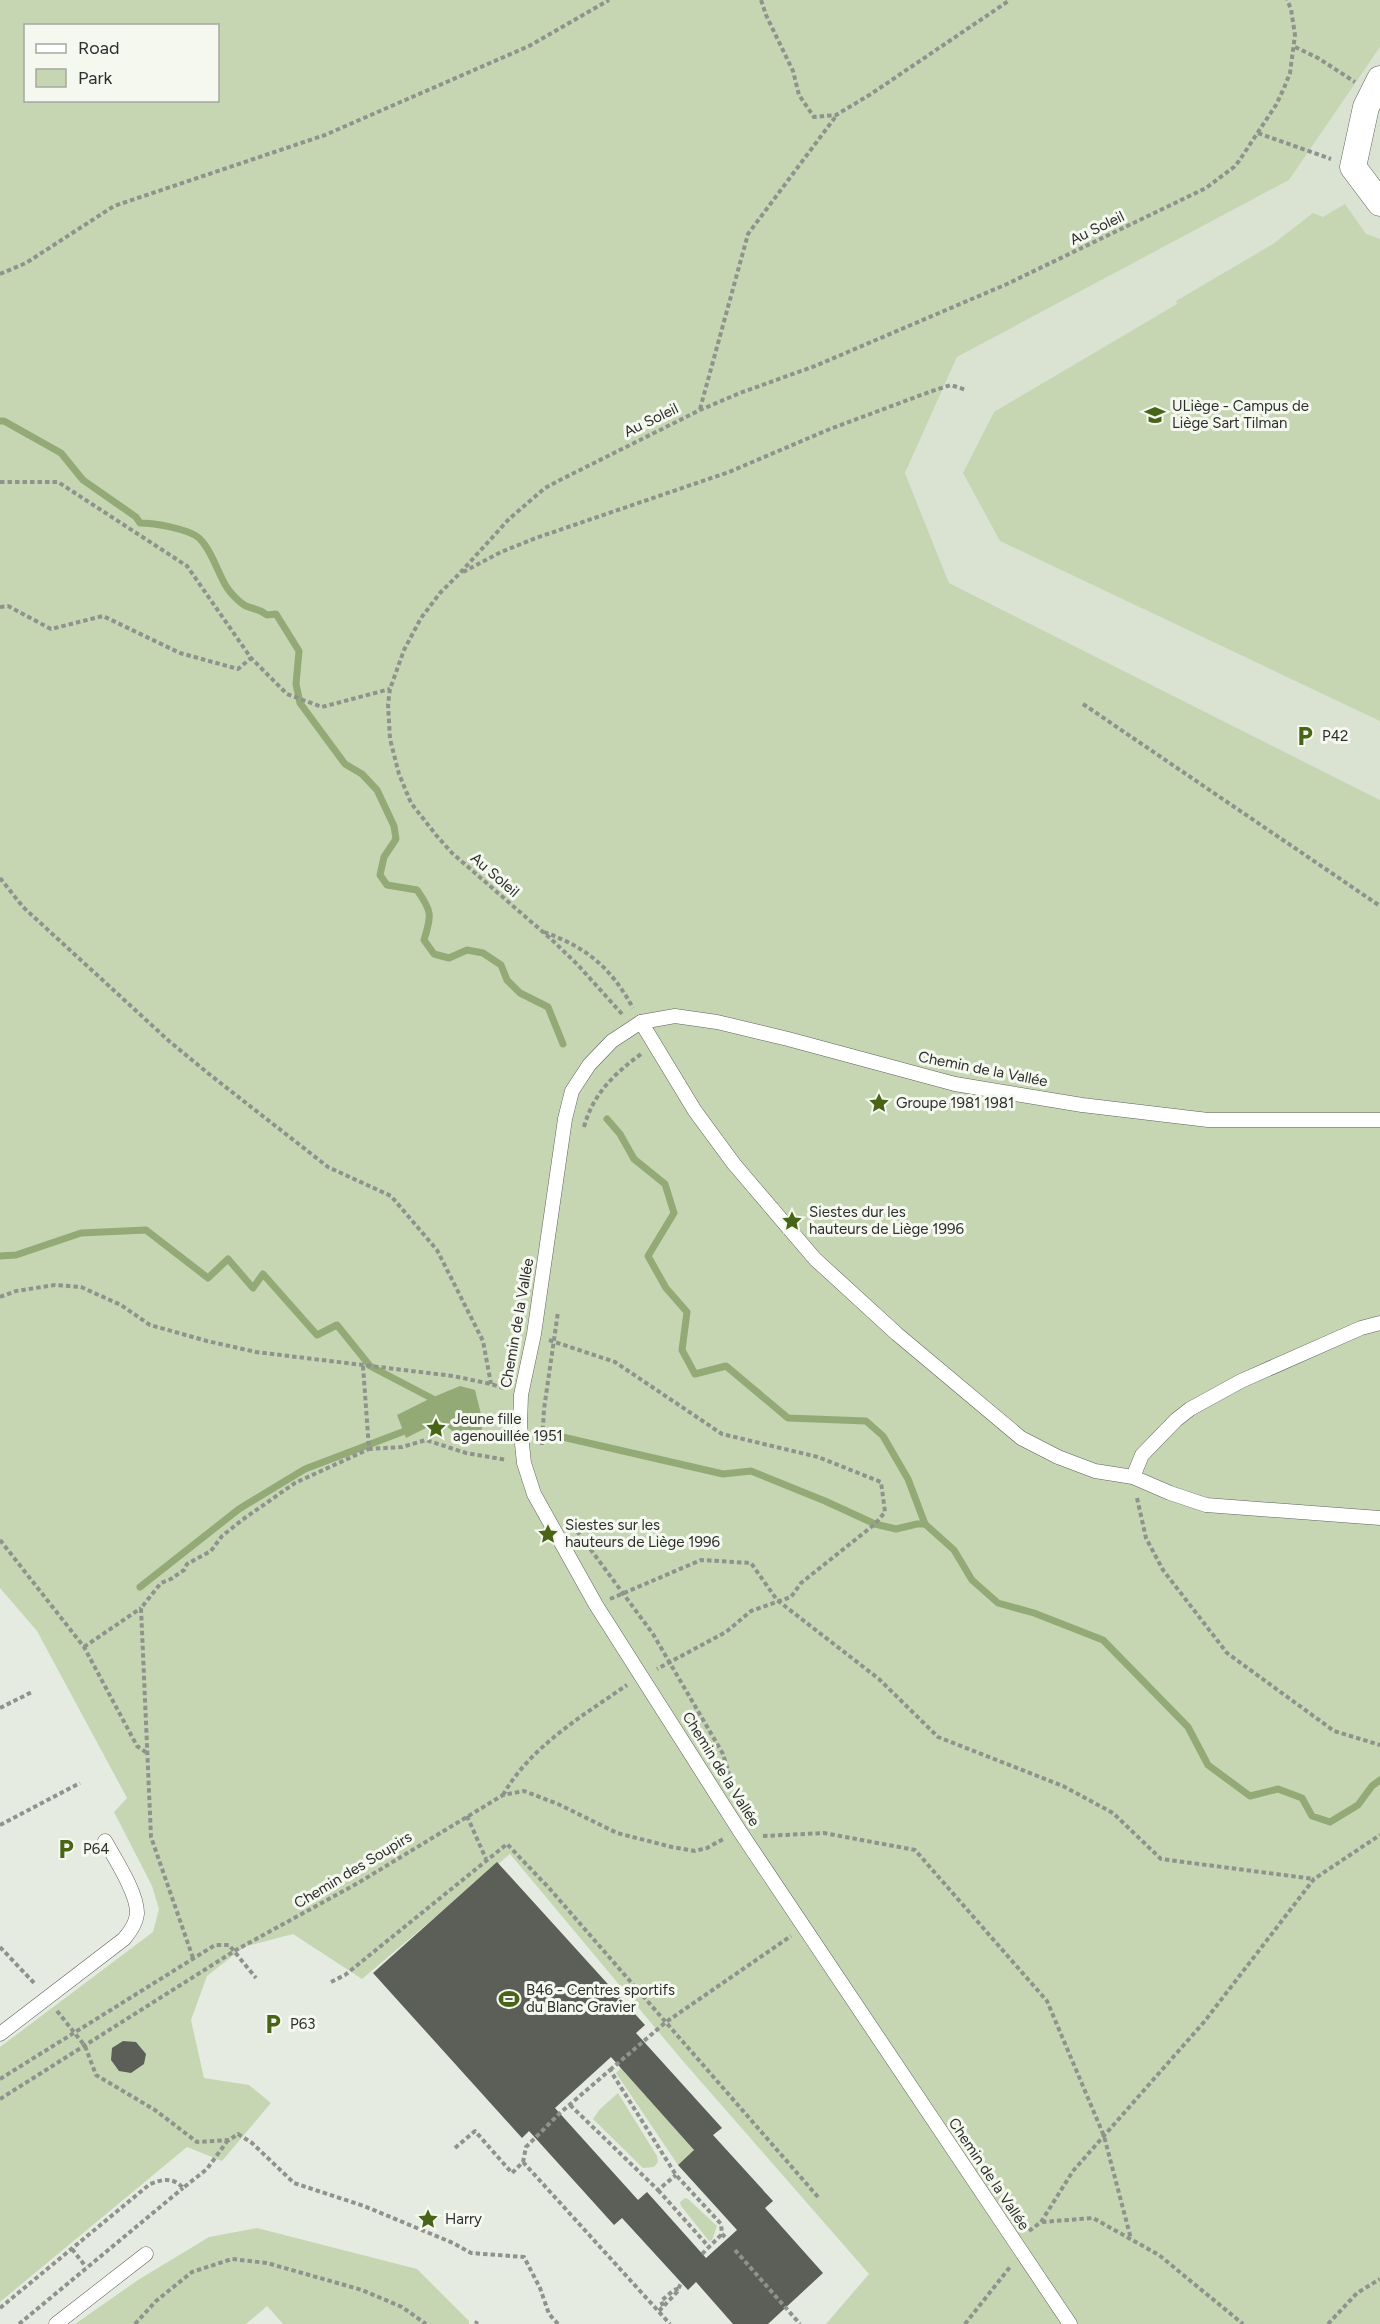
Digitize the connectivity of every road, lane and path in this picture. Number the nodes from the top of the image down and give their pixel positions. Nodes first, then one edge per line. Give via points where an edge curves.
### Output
1 (609, 0) edge
2 (761, 0) edge
3 (1010, 0) edge
4 (1287, 0) edge
5 (1295, 47) junction
6 (1377, 86) edge
7 (836, 115) junction
8 (1258, 133) junction
9 (1353, 167) junction
10 (1380, 203) edge
11 (0, 274) edge
12 (966, 390) dead end
13 (700, 410) junction
14 (0, 482) edge
15 (460, 573) junction
16 (0, 607) edge
17 (251, 658) junction
18 (390, 689) junction
19 (1083, 705) dead end
20 (0, 878) edge
21 (1380, 906) edge
22 (541, 931) junction
23 (641, 1022) junction
24 (654, 1043) junction
25 (1380, 1120) edge
26 (582, 1136) dead end
27 (0, 1297) edge
28 (558, 1307) dead end
29 (1380, 1323) edge
30 (534, 1334) junction
31 (554, 1342) junction
32 (363, 1366) junction
33 (492, 1383) junction
34 (521, 1395) junction
35 (369, 1449) junction
36 (543, 1452) dead end
37 (524, 1463) junction
38 (1133, 1477) junction
39 (1380, 1518) edge
40 (571, 1523) dead end
41 (0, 1540) edge
42 (624, 1593) junction
43 (777, 1600) junction
44 (596, 1605) junction
45 (141, 1608) junction
46 (84, 1647) junction
47 (671, 1663) junction
48 (641, 1675) junction
49 (32, 1692) dead end
50 (0, 1708) edge
51 (1380, 1745) edge
52 (147, 1754) junction
53 (80, 1784) dead end
54 (502, 1795) junction
55 (467, 1815) junction
56 (0, 1825) edge
57 (739, 1829) junction
58 (1380, 1835) edge
59 (105, 1841) dead end
60 (486, 1859) junction
61 (1314, 1879) junction
62 (804, 1927) junction
63 (236, 1950) junction
64 (194, 1959) junction
65 (256, 1978) dead end
66 (331, 1982) dead end
67 (666, 2022) junction
68 (74, 2033) junction
69 (0, 2034) edge
70 (85, 2046) junction
71 (610, 2070) junction
72 (0, 2079) edge
73 (0, 2099) edge
74 (570, 2105) junction
75 (1104, 2136) junction
76 (229, 2140) junction
77 (455, 2148) dead end
78 (523, 2162) junction
79 (676, 2175) junction
80 (183, 2188) junction
81 (658, 2190) junction
82 (818, 2198) dead end
83 (1041, 2222) junction
84 (722, 2234) junction
85 (727, 2239) dead end
86 (1131, 2240) junction
87 (1016, 2242) junction
88 (709, 2247) junction
89 (72, 2249) junction
90 (735, 2250) dead end
91 (146, 2254) dead end
92 (702, 2254) dead end
93 (86, 2267) junction
94 (1380, 2279) edge
95 (680, 2285) dead end
96 (0, 2308) edge
97 (659, 2311) junction
98 (19, 2324) edge
99 (56, 2324) edge
100 (135, 2324) edge
101 (426, 2324) edge
102 (558, 2324) edge
103 (670, 2324) edge
104 (800, 2324) edge
105 (965, 2324) edge
106 (1070, 2324) edge
107 (1243, 2324) edge
108 (1328, 2324) edge

1 - 11 path via 529,46 326,135 114,206 26,263
2 - 7 path via 793,71 799,95 814,117
3 - 7 path
4 - 5 path, Au Soleil
5 - 6 path
5 - 8 path, Au Soleil via 1284,88
6 - 9 street via 1366,107
7 - 13 path via 748,234
8 - 9 path
8 - 13 path, Au Soleil via 1234,167 1183,201 1007,284
9 - 10 street
12 - 15 path via 951,385 932,391 729,472 527,542
13 - 15 path, Au Soleil via 545,488 509,519
14 - 17 path via 58,482 187,566
15 - 18 path, Au Soleil via 421,618
16 - 17 path via 8,606 51,629 103,616 180,653 238,669
17 - 18 path via 286,694 322,708
18 - 22 path, Au Soleil via 390,739 411,803 452,853
19 - 21 path
20 - 33 path via 23,907 209,1074 328,1167 392,1196 437,1250 483,1341
22 - 23 path, Au Soleil via 577,963 620,1013
22 - 23 path via 600,961
23 - 24 lane
23 - 25 lane, Chemin de la Vallée via 675,1016 717,1022 956,1084 1082,1105 1208,1120
23 - 30 lane, Chemin de la Vallée via 612,1041 572,1091
24 - 26 path via 600,1090
24 - 38 lane via 695,1112 815,1260 1021,1438 1095,1471
27 - 32 path via 55,1285 81,1287 121,1305 150,1324 207,1341 256,1352
28 - 31 path
29 - 38 lane via 1241,1381 1190,1409 1142,1455
30 - 31 path
30 - 34 lane, Chemin de la Vallée
31 - 36 path via 544,1409
31 - 43 path via 615,1362 722,1434 818,1457 881,1482 885,1512 875,1524 801,1583 791,1597
32 - 33 path
32 - 35 path
33 - 34 path
34 - 37 lane, Chemin de la Vallée
35 - 37 path via 402,1447 426,1440
35 - 45 path via 295,1483 222,1536 211,1551 161,1583
37 - 44 lane, Chemin de la Vallée via 534,1494
38 - 39 lane via 1206,1505
38 - 51 path via 1146,1538 1163,1570 1227,1653 1334,1731
40 - 42 path
41 - 46 path
42 - 43 path via 701,1560 751,1563
42 - 44 path
42 - 47 path
43 - 47 path via 751,1611 726,1632
43 - 61 path via 879,1679 938,1737 1063,1786 1113,1813 1161,1859
44 - 48 lane, Chemin de la Vallée
45 - 46 path
45 - 52 path
46 - 52 path via 137,1746
47 - 48 path
47 - 57 path via 728,1767
48 - 54 path via 534,1754
48 - 57 lane, Chemin de la Vallée
49 - 50 path
52 - 64 path via 151,1837
53 - 56 path
54 - 55 path, Chemin des Soupirs
54 - 57 path, Chemin des Soupirs via 524,1791 616,1833 695,1851
55 - 60 path
55 - 63 path, Chemin des Soupirs via 357,1883
57 - 62 lane, Chemin de la Vallée
57 - 75 path via 824,1833 915,1851 1047,2001
58 - 61 path
59 - 69 lane via 135,1899 137,1914 132,1928 124,1940
60 - 66 path via 345,1975
60 - 67 path via 507,1844
61 - 75 path via 1204,2022
62 - 67 path
62 - 87 lane, Chemin de la Vallée
63 - 64 path via 229,1945 215,1945
63 - 65 path
63 - 70 path, Chemin des Soupirs
64 - 68 path
67 - 71 path
67 - 82 path
68 - 70 path
68 - 72 path
70 - 73 path, Chemin des Soupirs
70 - 76 path via 96,2075 155,2110 197,2142
71 - 74 path
71 - 79 path
74 - 78 path via 526,2147
74 - 81 path
75 - 83 path via 1073,2171
75 - 86 path
76 - 80 path via 207,2169
76 - 102 path via 238,2134 252,2143 294,2183 364,2206 471,2253 524,2257 549,2314
77 - 78 path via 475,2131 512,2173
78 - 97 path
79 - 81 path
79 - 84 path via 721,2224
80 - 89 path via 177,2182 163,2179 150,2184
80 - 93 path
81 - 88 path
83 - 86 path via 1093,2218
83 - 87 path
84 - 85 path
84 - 88 path
86 - 107 path via 1158,2255
87 - 105 path via 1009,2269
87 - 106 lane, Chemin de la Vallée
88 - 92 path
89 - 93 path
89 - 96 path
90 - 104 path
91 - 99 lane
93 - 98 path
94 - 108 path via 1357,2293
95 - 97 path
97 - 103 path
100 - 101 path via 192,2272 232,2259 267,2263 362,2290 402,2307

